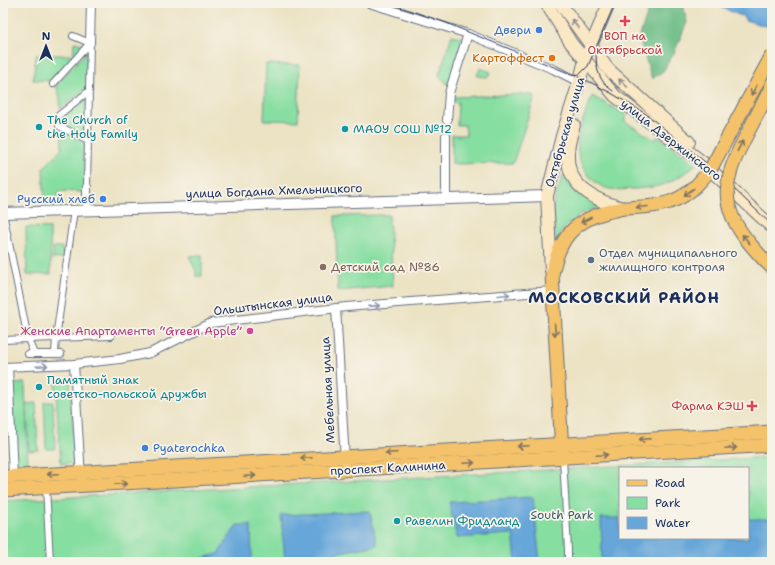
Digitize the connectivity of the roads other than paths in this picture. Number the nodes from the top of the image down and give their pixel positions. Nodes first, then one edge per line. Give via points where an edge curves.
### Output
1 (90, 3) edge
2 (369, 3) edge
3 (546, 3) edge
4 (560, 3) edge
5 (609, 3) edge
6 (617, 3) edge
7 (468, 34) junction
8 (73, 36) dead end
9 (90, 43) junction
10 (594, 49) junction
11 (772, 55) edge
12 (586, 71) junction
13 (53, 84) dead end
14 (772, 86) edge
15 (89, 91) junction
16 (59, 115) dead end
17 (447, 120) dead end
18 (59, 126) dead end
19 (446, 136) dead end
20 (88, 141) junction
21 (87, 187) joint
22 (547, 196) junction
23 (446, 198) junction
24 (623, 208) junction
25 (74, 210) junction
26 (87, 210) junction
27 (3, 213) edge
28 (772, 220) edge
29 (772, 227) edge
30 (772, 267) edge
31 (552, 274) junction
32 (553, 291) junction
33 (336, 308) junction
34 (111, 336) dead end
35 (56, 338) junction
36 (28, 339) junction
37 (3, 340) edge
38 (74, 364) junction
39 (6, 367) edge
40 (772, 432) edge
41 (562, 444) junction
42 (772, 445) edge
43 (344, 456) junction
44 (563, 458) junction
45 (346, 470) junction
46 (81, 472) junction
47 (8, 476) edge
48 (82, 486) junction
49 (46, 487) junction
50 (3, 490) edge
51 (50, 562) edge
52 (568, 562) edge

1 - 9 street
2 - 7 street
3 - 12 main road, улица Дзержинского
10 -> 4 main road, улица Дзержинского
5 - 10 main road, Октябрьская улица
6 - 10 main road, Октябрьская улица
7 - 12 street via 554,69
7 - 17 street via 449,93
8 - 9 street
9 - 13 street
9 - 15 street
10 - 12 main road, Октябрьская улица
28 -> 10 main road, улица Дзержинского via 608,69
11 -> 24 main road, bridge via 710,170 700,182 676,200 643,208
12 - 22 main road, Октябрьская улица via 562,136
12 - 24 main road via 570,139 570,172 588,194
12 - 29 main road, улица Дзержинского via 701,161
30 -> 14 main road, bridge via 736,226 727,199 727,183 735,156
15 - 16 street
15 - 20 street
18 - 20 street
19 - 23 street
20 - 21 street
21 - 26 street
22 - 23 street, улица Богдана Хмельницкого
22 - 31 main road, Октябрьская улица
23 - 26 street, улица Богдана Хмельницкого
24 -> 31 main road via 598,214 572,228 559,248
25 - 26 street, улица Богдана Хмельницкого
25 - 27 street, улица Богдана Хмельницкого
25 - 35 street
27 - 36 street
31 - 32 main road, Октябрьская улица
33 -> 32 street, Ольштынская улица
32 -> 41 main road, Октябрьская улица
33 - 38 street, Ольштынская улица via 211,323 150,353
33 - 43 street, Мебельная улица
34 - 35 street
35 - 36 street
35 - 36 street via 58,353 31,354
36 - 37 street
39 -> 38 street, Ольштынская улица
38 - 46 street
39 - 47 street
40 -> 41 main road, проспект Калинина
41 -> 43 main road, проспект Калинина
41 - 44 main road, Октябрьская улица
44 -> 42 main road, проспект Калинина
43 - 45 street, Мебельная улица
43 -> 46 main road, проспект Калинина
45 -> 44 main road, проспект Калинина
44 - 52 street
48 -> 45 main road, проспект Калинина
46 -> 47 main road, проспект Калинина
46 - 48 street
48 - 49 main road, проспект Калинина
49 - 50 main road, проспект Калинина
49 - 51 street

